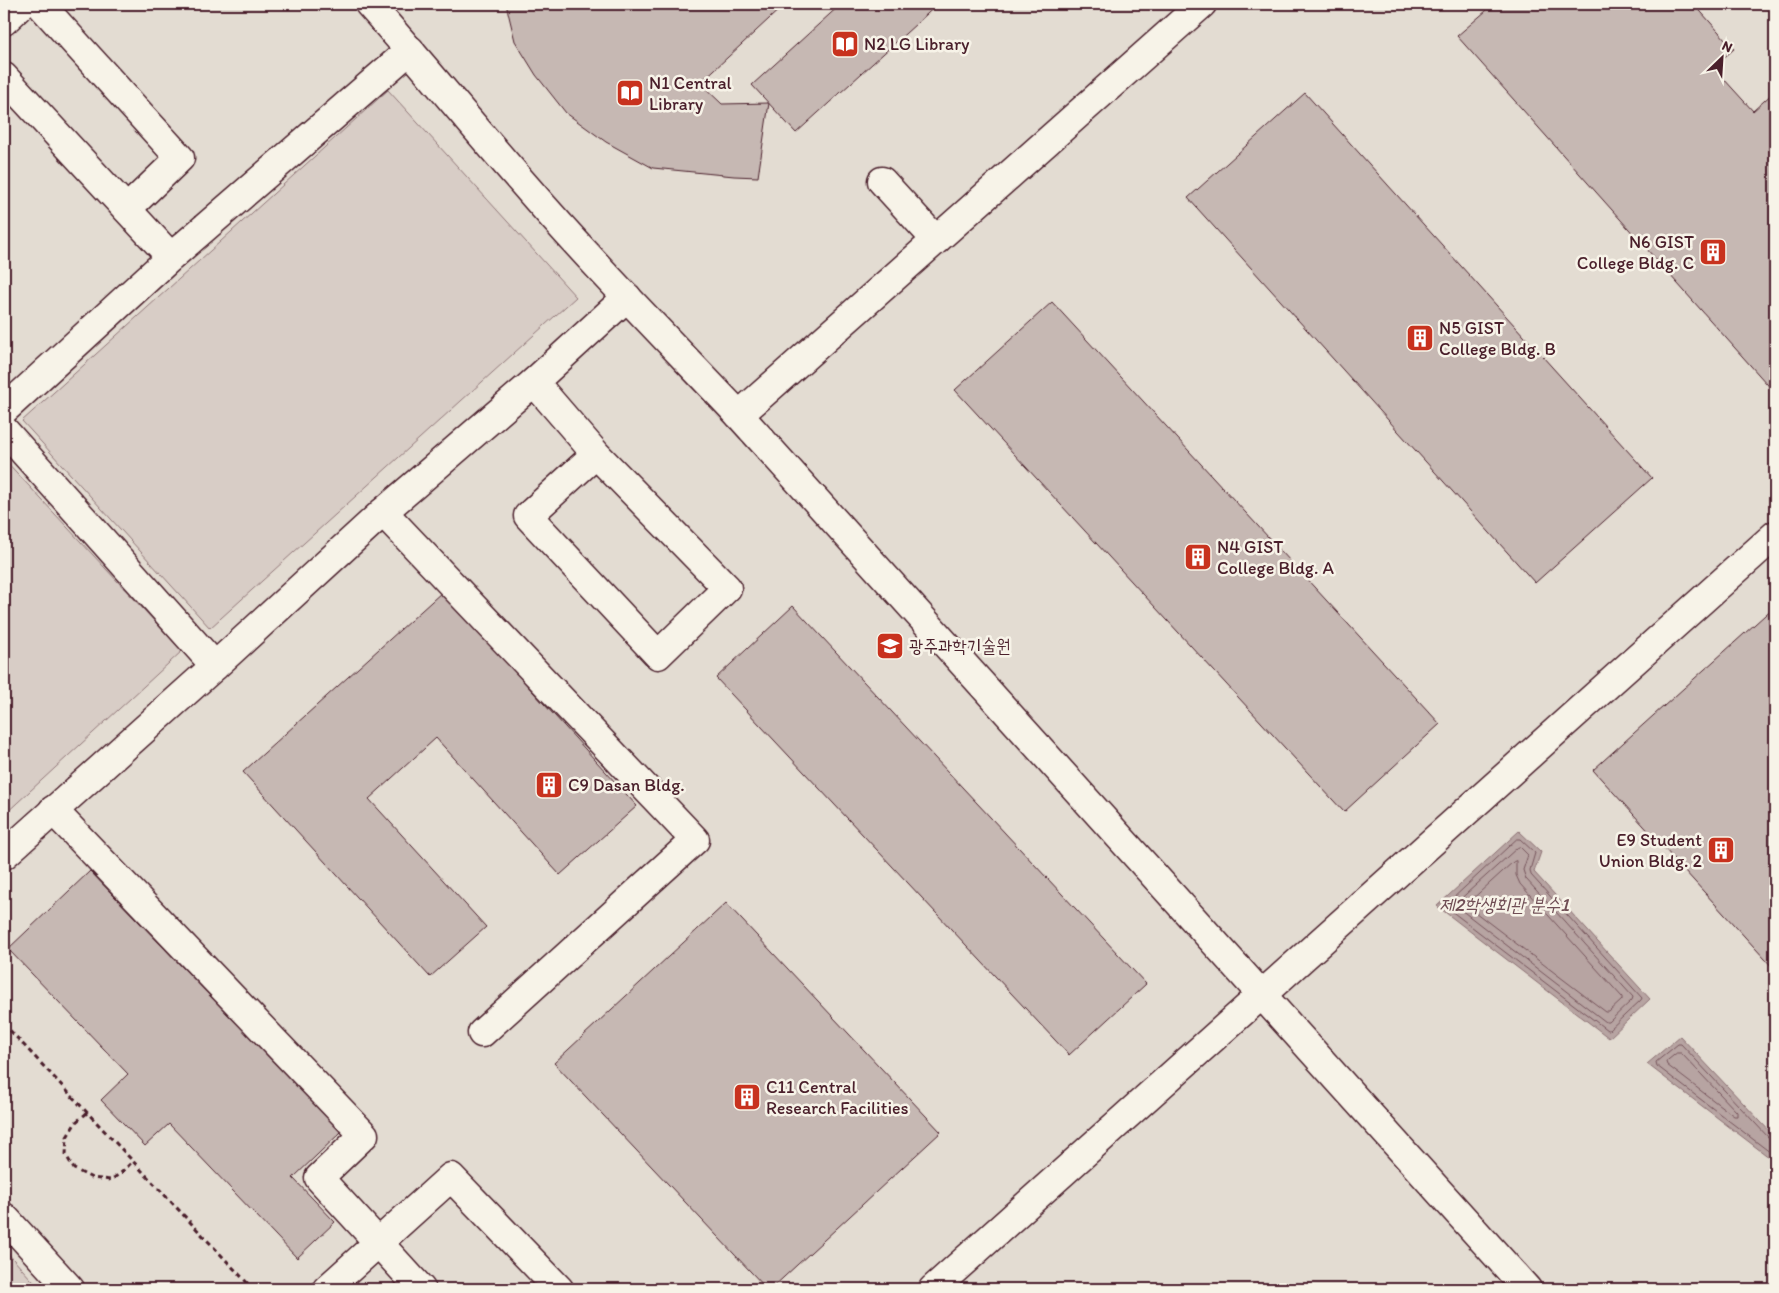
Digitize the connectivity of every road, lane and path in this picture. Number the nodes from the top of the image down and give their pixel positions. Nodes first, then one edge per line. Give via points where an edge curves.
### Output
1 (22, 4) edge
2 (40, 4) edge
3 (369, 4) edge
4 (1202, 4) edge
5 (4, 21) edge
6 (410, 50) junction
7 (4, 77) edge
8 (882, 181) dead end
9 (127, 209) junction
10 (936, 240) junction
11 (171, 256) junction
12 (627, 297) junction
13 (534, 382) junction
14 (4, 410) edge
15 (739, 415) junction
16 (4, 430) edge
17 (596, 454) junction
18 (383, 512) junction
19 (1775, 535) edge
20 (215, 666) junction
21 (54, 810) junction
22 (4, 855) edge
23 (1261, 995) junction
24 (4, 1024) edge
25 (482, 1034) dead end
26 (87, 1113) junction
27 (133, 1161) junction
28 (4, 1217) edge
29 (379, 1242) junction
30 (70, 1289) edge
31 (253, 1289) edge
32 (327, 1289) edge
33 (421, 1289) edge
34 (559, 1289) edge
35 (933, 1289) edge
36 (1527, 1289) edge

1 - 5 lane
2 - 9 lane via 180,158
3 - 6 lane
4 - 10 lane
6 - 11 lane
6 - 12 lane via 522,183
7 - 9 lane
8 - 10 lane
9 - 11 lane
10 - 15 lane
11 - 14 lane
12 - 13 lane
12 - 15 lane
13 - 17 lane
13 - 18 lane
15 - 23 lane
16 - 20 lane
17 - 17 lane via 728,588 658,655 528,516
18 - 20 lane
18 - 25 lane via 695,840
19 - 23 lane
20 - 21 lane
21 - 22 lane
21 - 29 lane via 364,1135 319,1178
23 - 35 lane
23 - 36 lane
24 - 26 path
26 - 27 path
26 - 27 path via 76,1122 68,1137 66,1155 74,1169 92,1178 111,1180
27 - 31 path
28 - 30 lane
29 - 32 lane
29 - 33 lane
29 - 34 lane via 451,1177

